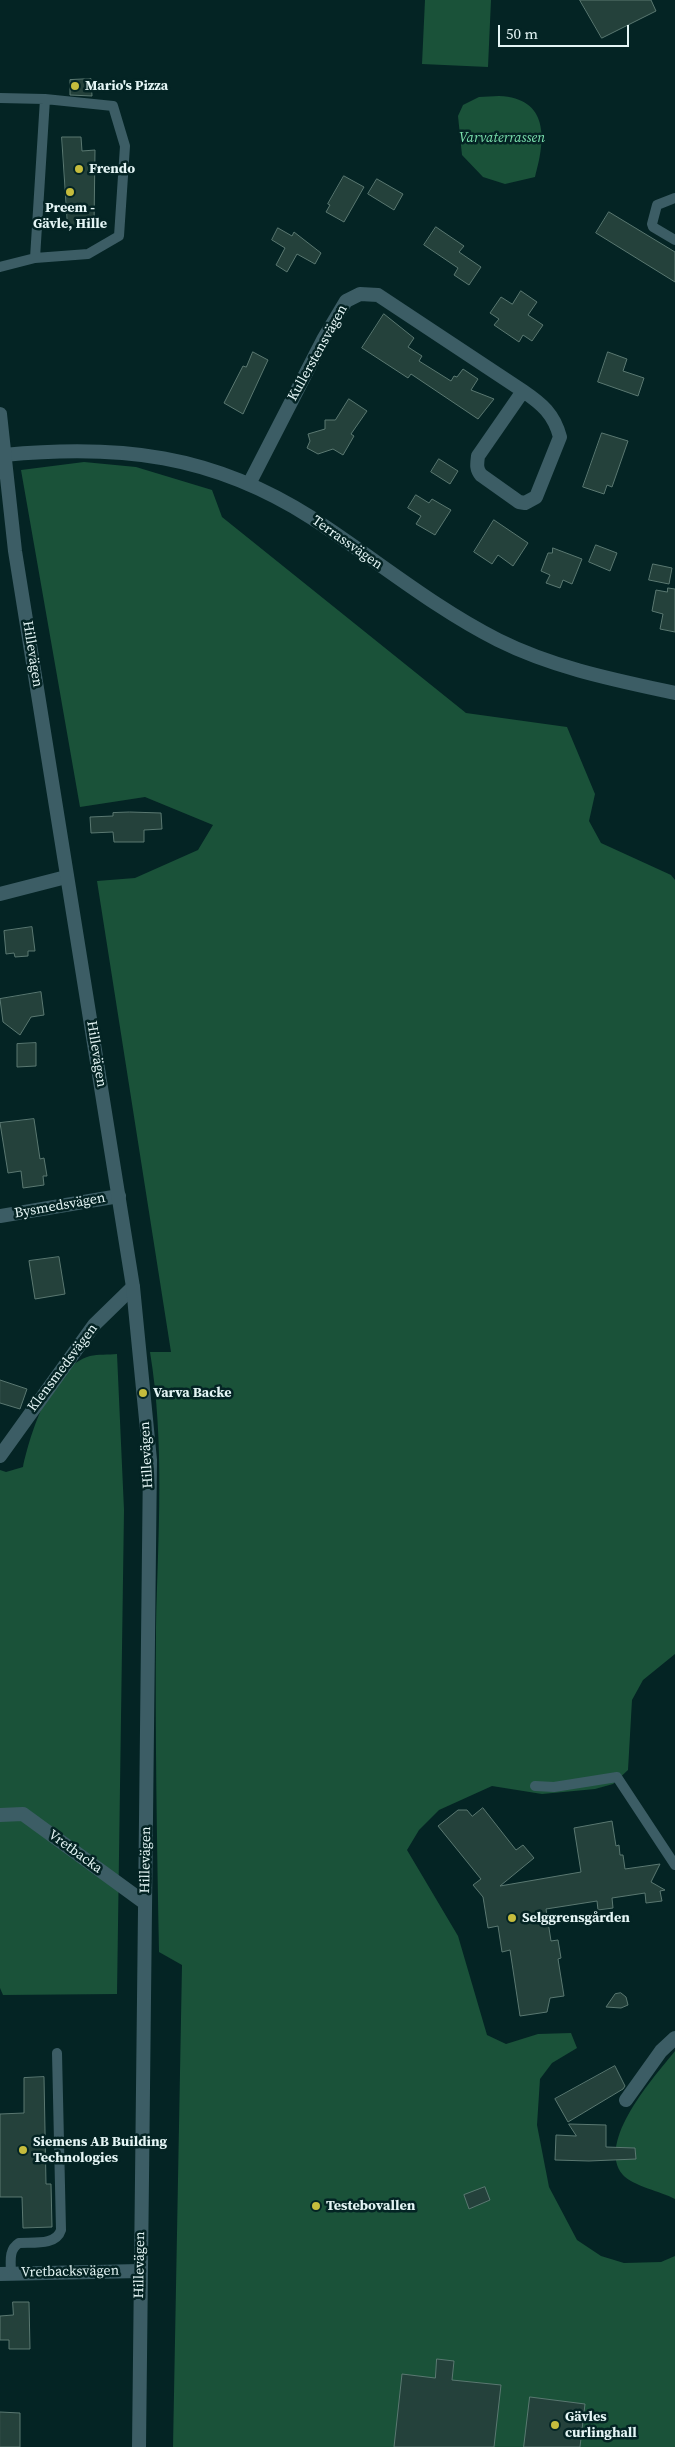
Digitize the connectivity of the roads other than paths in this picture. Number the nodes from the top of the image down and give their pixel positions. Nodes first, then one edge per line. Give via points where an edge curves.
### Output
1 (0, 98) edge
2 (45, 99) junction
3 (675, 198) edge
4 (675, 240) edge
5 (35, 258) junction
6 (0, 267) edge
7 (523, 391) junction
8 (0, 414) edge
9 (4, 454) junction
10 (249, 484) junction
11 (675, 693) edge
12 (66, 877) junction
13 (0, 894) edge
14 (119, 1196) junction
15 (0, 1216) edge
16 (132, 1287) junction
17 (0, 1456) edge
18 (535, 1786) dead end
19 (0, 1815) edge
20 (675, 1865) edge
21 (145, 1903) junction
22 (675, 2038) edge
23 (57, 2054) dead end
24 (626, 2100) dead end
25 (140, 2271) junction
26 (6, 2274) edge
27 (139, 2447) edge

1 - 2 lane
2 - 5 lane
2 - 5 lane via 113,106 125,146 119,236 88,254
3 - 4 lane via 657,205 652,224
5 - 6 lane
7 - 7 street, Kullerstensvägen via 552,416 560,437 536,497 525,503 481,475 477,465 478,456
7 - 10 street, Kullerstensvägen via 378,295 360,294 346,302 324,338
8 - 9 street, Hillevägen
9 - 10 street, Terrassvägen via 86,449 130,452 201,466
9 - 12 street, Hillevägen via 15,551
10 - 11 street, Terrassvägen via 311,517 459,619 500,641 588,674
12 - 13 street
12 - 14 street, Hillevägen
14 - 15 street, Bysmedsvägen
14 - 16 street, Hillevägen
16 - 17 street, Klensmedsvägen via 94,1325
16 - 21 street, Hillevägen via 150,1460
18 - 20 lane via 554,1787 618,1777
19 - 21 street, Vretbacka via 23,1814
21 - 25 street, Hillevägen
22 - 24 street via 661,2051
23 - 26 lane via 60,2235 52,2241 15,2246
25 - 26 street, Vretbacksvägen
25 - 27 street, Hillevägen

